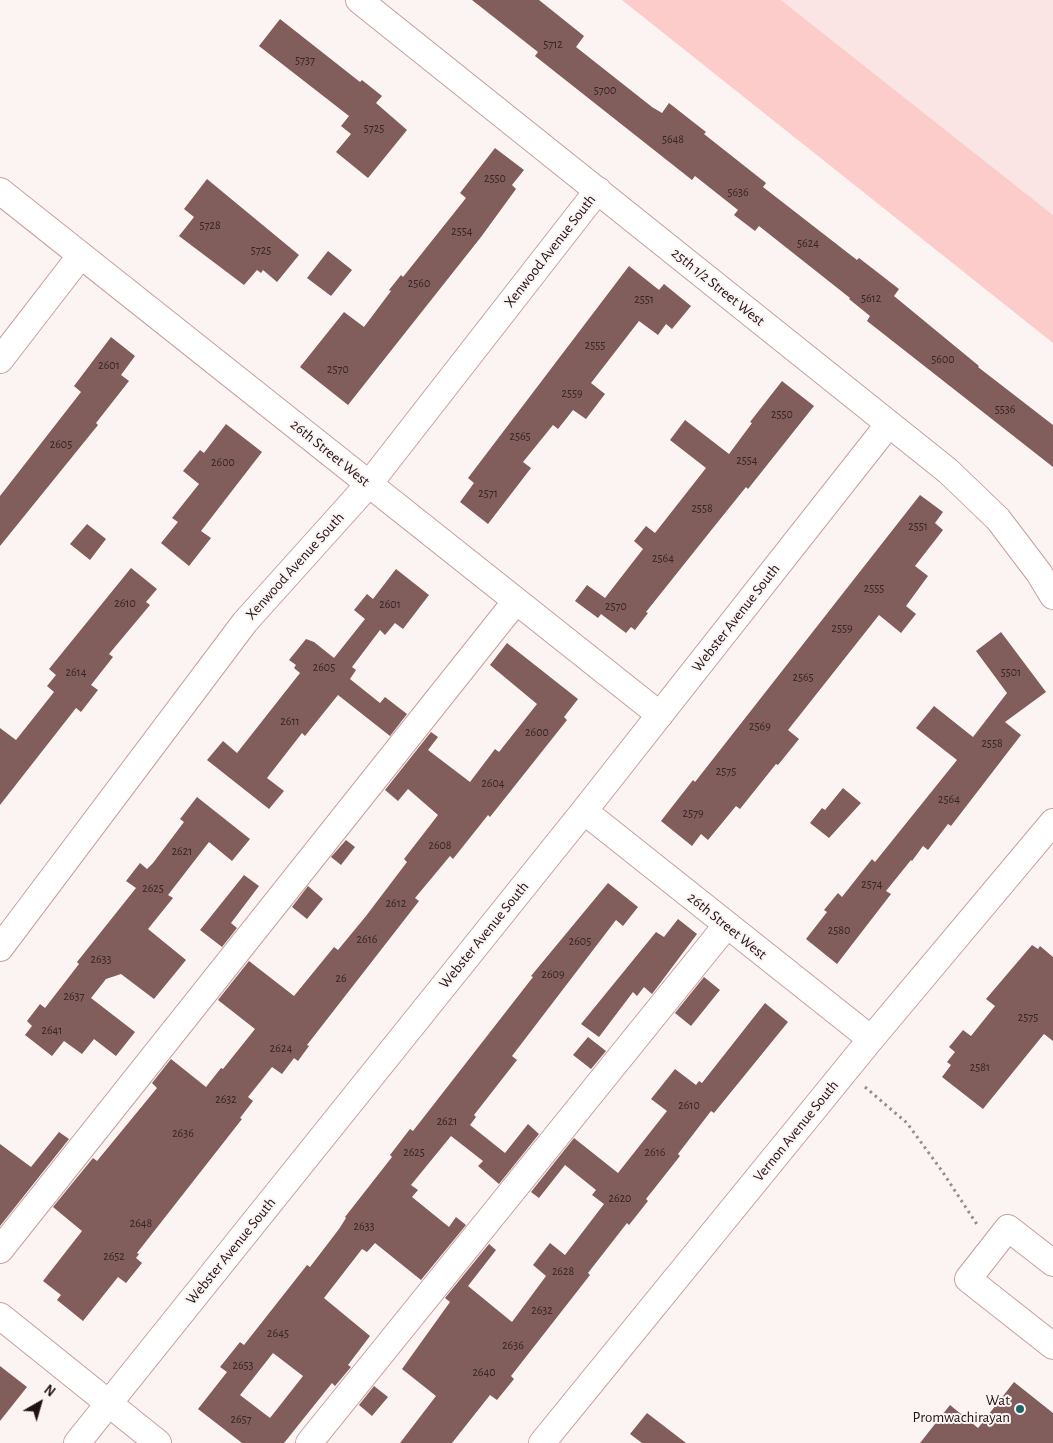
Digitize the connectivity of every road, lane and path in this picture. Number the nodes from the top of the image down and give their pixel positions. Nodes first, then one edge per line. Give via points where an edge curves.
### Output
1 (360, 0) edge
2 (598, 190) junction
3 (0, 191) edge
4 (81, 255) junction
5 (0, 360) edge
6 (888, 425) junction
7 (369, 484) junction
8 (1053, 596) edge
9 (516, 601) junction
10 (660, 715) junction
11 (584, 812) junction
12 (1053, 822) edge
13 (726, 926) junction
14 (0, 948) edge
15 (871, 1039) junction
16 (845, 1071) junction
17 (0, 1250) edge
18 (990, 1251) junction
19 (1053, 1263) edge
20 (0, 1316) edge
21 (1053, 1346) edge
22 (109, 1404) junction
23 (77, 1443) edge
24 (158, 1443) edge
25 (309, 1443) edge
26 (542, 1443) edge

1 - 2 street, 25th 1/2 Street West
2 - 6 street, 25th 1/2 Street West
2 - 7 street, Xenwood Avenue South
3 - 4 street, 26th Street West
4 - 5 street
4 - 7 street, 26th Street West
6 - 8 street, 25th 1/2 Street West via 948,471 998,519
6 - 10 street, Webster Avenue South
7 - 9 street, 26th Street West
7 - 14 street, Xenwood Avenue South via 245,622
9 - 10 street, 26th Street West
9 - 17 street
10 - 11 street, Webster Avenue South
11 - 13 street, 26th Street West
11 - 22 street, Webster Avenue South
12 - 15 street, Vernon Avenue South
13 - 15 street, 26th Street West
13 - 25 street
15 - 16 street, Vernon Avenue South
16 - 18 path via 907,1123 960,1197
16 - 26 street, Vernon Avenue South
18 - 19 street via 1008,1228
18 - 21 street via 968,1279
20 - 22 street
22 - 23 street, Webster Avenue South
22 - 24 street

